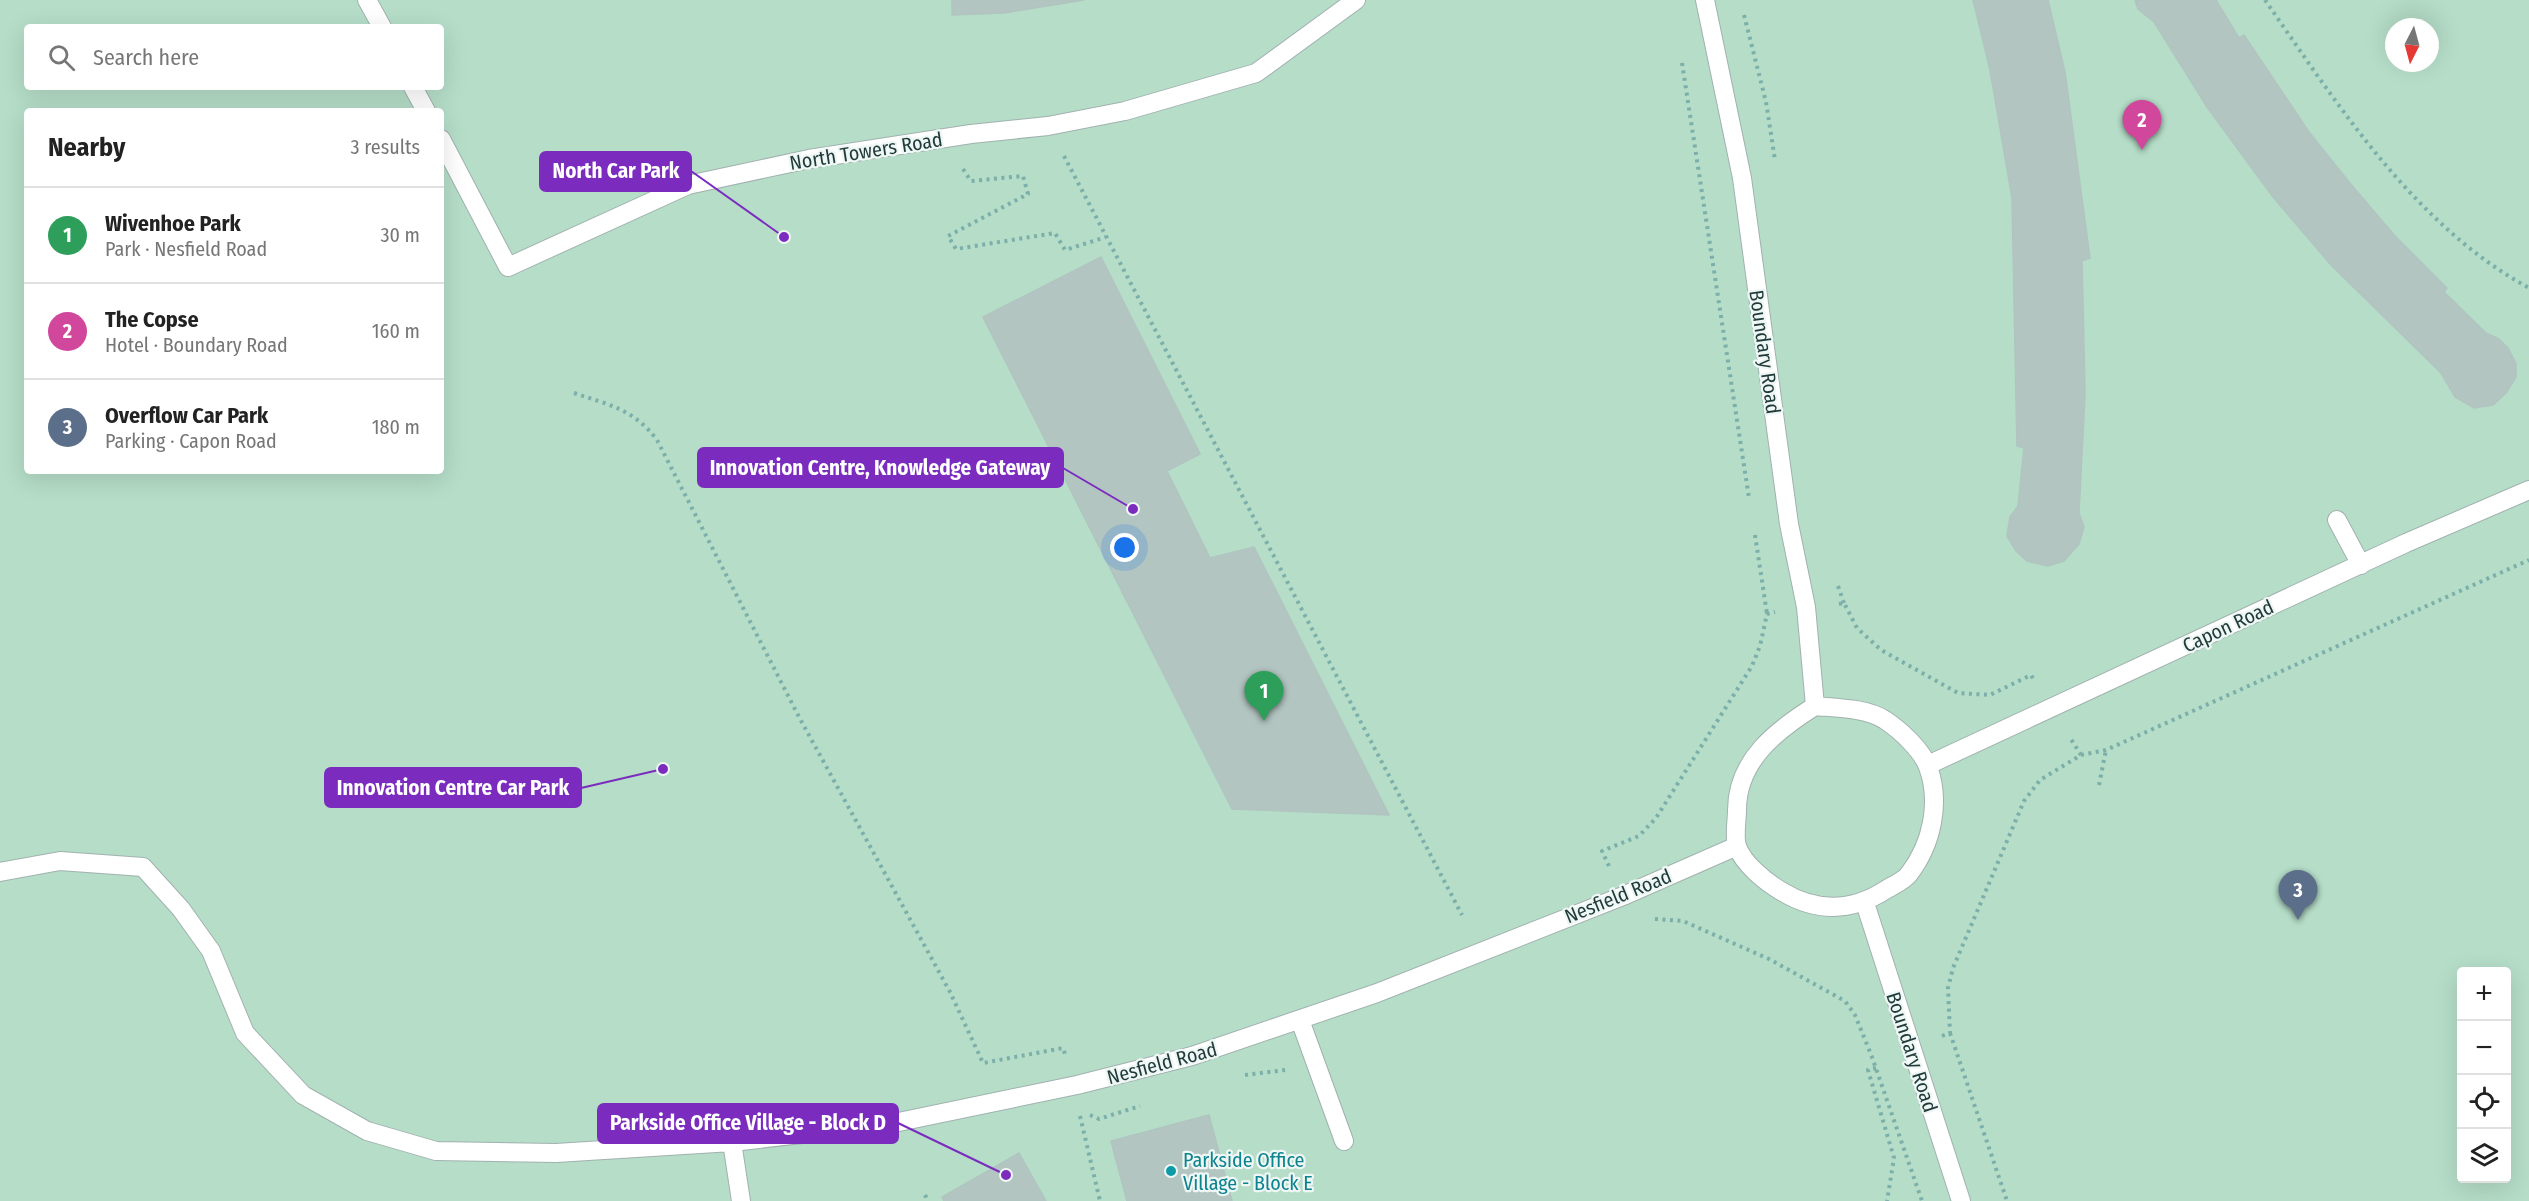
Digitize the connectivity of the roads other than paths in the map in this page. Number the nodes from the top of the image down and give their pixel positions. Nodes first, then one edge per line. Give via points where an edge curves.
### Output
1 (367, 0) edge
2 (1356, 0) edge
3 (1705, 0) edge
4 (380, 24) edge
5 (415, 90) edge
6 (424, 108) edge
7 (444, 145) edge
8 (2529, 490) edge
9 (2337, 520) dead end
10 (2361, 565) junction
11 (1815, 706) junction
12 (1928, 765) junction
13 (1737, 846) junction
14 (0, 872) edge
15 (1865, 903) junction
16 (1300, 1020) junction
17 (1344, 1141) dead end
18 (732, 1142) junction
19 (741, 1201) edge
20 (1961, 1201) edge

1 - 4 street
2 - 7 street, North Towers Road via 1256,73 1125,111 1048,126 809,159 688,185 508,267
3 - 11 street, Boundary Road via 1742,178 1789,524 1806,607
5 - 6 street
8 - 10 street, Capon Road
9 - 10 street
10 - 12 street, Capon Road
11 - 12 street via 1856,710 1884,719
11 - 13 street via 1779,729 1749,763 1737,804
12 - 15 street via 1934,795 1932,832 1909,875
13 - 15 street via 1761,879 1793,898 1825,908
13 - 16 street, Nesfield Road via 1623,896
14 - 18 street, Nesfield Road via 60,861 143,867 181,909 211,951 245,1033 303,1095 367,1131 436,1151 556,1153
15 - 20 street, Boundary Road
16 - 17 street
16 - 18 street, Nesfield Road via 1192,1056 1077,1085 889,1124
18 - 19 street

